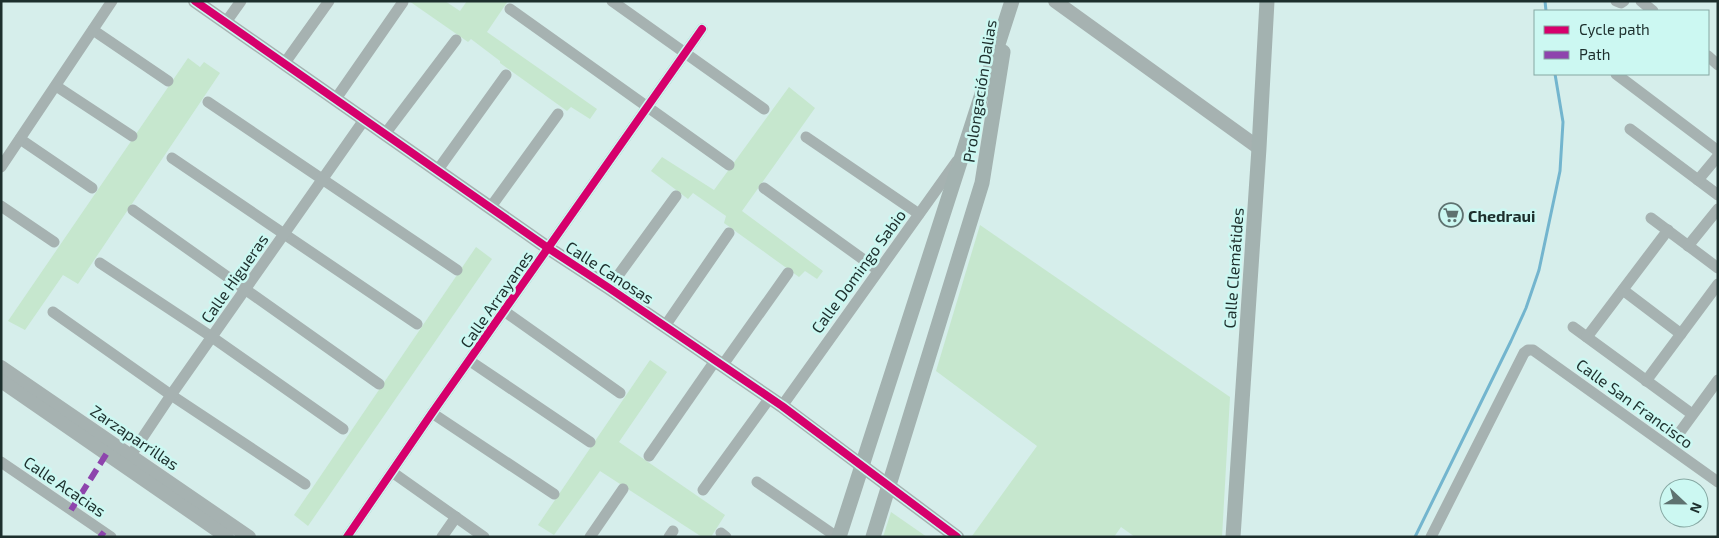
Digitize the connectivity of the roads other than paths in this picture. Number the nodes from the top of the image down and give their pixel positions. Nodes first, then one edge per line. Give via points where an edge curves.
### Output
1 (112, 1) edge
2 (195, 1) edge
3 (241, 1) edge
4 (329, 1) edge
5 (612, 1) edge
6 (1055, 1) edge
7 (1267, 1) edge
8 (1641, 1) edge
9 (403, 2) dead end
10 (1011, 5) edge
11 (510, 9) dead end
12 (1652, 10) edge
13 (226, 22) junction
14 (702, 29) dead end
15 (93, 30) junction
16 (456, 40) dead end
17 (686, 54) junction
18 (284, 64) junction
19 (506, 75) dead end
20 (1617, 75) edge
21 (168, 81) dead end
22 (56, 86) junction
23 (335, 100) junction
24 (208, 102) dead end
25 (647, 108) junction
26 (764, 109) dead end
27 (558, 114) dead end
28 (364, 120) junction
29 (1630, 130) dead end
30 (385, 134) junction
31 (132, 136) dead end
32 (806, 137) dead end
33 (20, 139) junction
34 (1259, 148) junction
35 (1718, 151) edge
36 (961, 155) junction
37 (1718, 156) edge
38 (172, 158) dead end
39 (729, 165) dead end
40 (1, 167) edge
41 (437, 170) junction
42 (323, 180) junction
43 (1698, 180) junction
44 (92, 188) dead end
45 (764, 188) dead end
46 (1718, 194) edge
47 (676, 196) dead end
48 (1, 206) edge
49 (490, 208) junction
50 (133, 210) dead end
51 (1718, 210) edge
52 (919, 214) junction
53 (1651, 218) dead end
54 (1668, 230) junction
55 (729, 233) dead end
56 (284, 234) junction
57 (54, 242) dead end
58 (1688, 246) junction
59 (548, 248) junction
60 (100, 263) dead end
61 (1718, 268) edge
62 (457, 270) dead end
63 (878, 270) junction
64 (788, 273) dead end
65 (1718, 284) edge
66 (609, 288) junction
67 (245, 290) junction
68 (1622, 290) junction
69 (504, 311) junction
70 (53, 312) dead end
71 (417, 324) dead end
72 (665, 326) junction
73 (1573, 327) dead end
74 (1681, 334) junction
75 (212, 337) junction
76 (1587, 337) junction
77 (470, 361) junction
78 (718, 364) junction
79 (1, 367) edge
80 (1718, 380) edge
81 (1, 381) edge
82 (1646, 381) junction
83 (379, 384) dead end
84 (620, 393) dead end
85 (171, 395) junction
86 (769, 399) junction
87 (782, 406) junction
88 (432, 413) junction
89 (1692, 414) junction
90 (343, 429) dead end
91 (1680, 432) dead end
92 (590, 442) dead end
93 (131, 456) junction
94 (649, 456) dead end
95 (1, 462) edge
96 (861, 467) junction
97 (392, 472) junction
98 (757, 482) dead end
99 (1718, 482) edge
100 (305, 484) dead end
101 (889, 487) junction
102 (623, 489) dead end
103 (703, 490) dead end
104 (554, 494) dead end
105 (456, 517) junction
106 (112, 537) edge
107 (227, 537) edge
108 (250, 537) edge
109 (347, 537) edge
110 (442, 537) edge
111 (484, 537) edge
112 (590, 537) edge
113 (838, 537) edge
114 (873, 537) edge
115 (957, 537) edge
116 (1233, 537) edge
117 (1431, 537) edge

1 - 15 street
2 - 13 street, Calle Canosas
3 - 13 street
4 - 18 street
5 - 17 street
6 - 34 street
7 - 34 main road, Calle Clemátides
8 - 12 street
9 - 23 street
10 - 36 main road, Prolongación Dalias
10 - 101 main road, Prolongación Dalias via 982,183
11 - 25 street
13 - 18 street, Calle Canosas
14 - 17 street, Calle Arrayanes
15 - 21 street
15 - 22 street
16 - 30 street
17 - 25 street, Calle Arrayanes
17 - 26 street
18 - 23 street, Calle Canosas
19 - 41 street
20 - 35 street
22 - 31 street
22 - 33 street
23 - 28 street, Calle Canosas
24 - 42 street
25 - 39 street
25 - 59 street, Calle Arrayanes
27 - 49 street
28 - 30 street, Calle Canosas
28 - 42 street, Calle Higueras
29 - 43 street
30 - 41 street, Calle Canosas
32 - 52 street
33 - 40 street
33 - 44 street
34 - 116 main road, Calle Clemátides
36 - 52 street, Calle Domingo Sabio
36 - 96 main road, Prolongación Dalias
37 - 43 street
38 - 56 street
41 - 49 street, Calle Canosas
42 - 56 street, Calle Higueras
42 - 62 street
43 - 46 street
45 - 63 street
47 - 66 street
48 - 57 street
49 - 59 street, Calle Canosas
50 - 67 street
51 - 58 street
52 - 63 street, Calle Domingo Sabio
53 - 54 street
54 - 58 street
54 - 68 street
55 - 72 street
56 - 67 street, Calle Higueras
56 - 71 street
58 - 61 street
59 - 66 street, Calle Canosas
59 - 69 street, Calle Arrayanes
60 - 75 street
63 - 87 street, Calle Domingo Sabio
64 - 78 street
65 - 74 street
66 - 72 street, Calle Canosas
67 - 75 street, Calle Higueras
67 - 83 street
68 - 74 street
68 - 76 street
69 - 77 street, Calle Arrayanes
69 - 84 street
70 - 85 street
72 - 78 street, Calle Canosas
73 - 76 street
74 - 82 street
75 - 85 street, Calle Higueras
75 - 90 street
76 - 82 street
77 - 88 street, Calle Arrayanes
77 - 92 street
78 - 86 street, Calle Canosas
78 - 94 street
79 - 93 street, Zarzaparrillas
80 - 89 street
81 - 107 street, Zarzaparrillas
82 - 89 street
85 - 93 street, Calle Higueras
85 - 100 street
86 - 87 street, Calle Canosas
86 - 103 street
87 - 96 street, Calle Canosas
88 - 97 street, Calle Arrayanes
88 - 104 street
89 - 91 street
93 - 108 street, Zarzaparrillas
95 - 106 street, Calle Acacias
96 - 101 street, Calle Canosas
96 - 113 main road, Prolongación Dalias
97 - 105 street
97 - 109 street, Calle Arrayanes
98 - 113 street
99 - 117 street, Calle San Francisco via 1533,350 1524,352
101 - 114 main road, Prolongación Dalias
101 - 115 street, Calle Canosas
102 - 112 street
105 - 110 street
105 - 111 street

